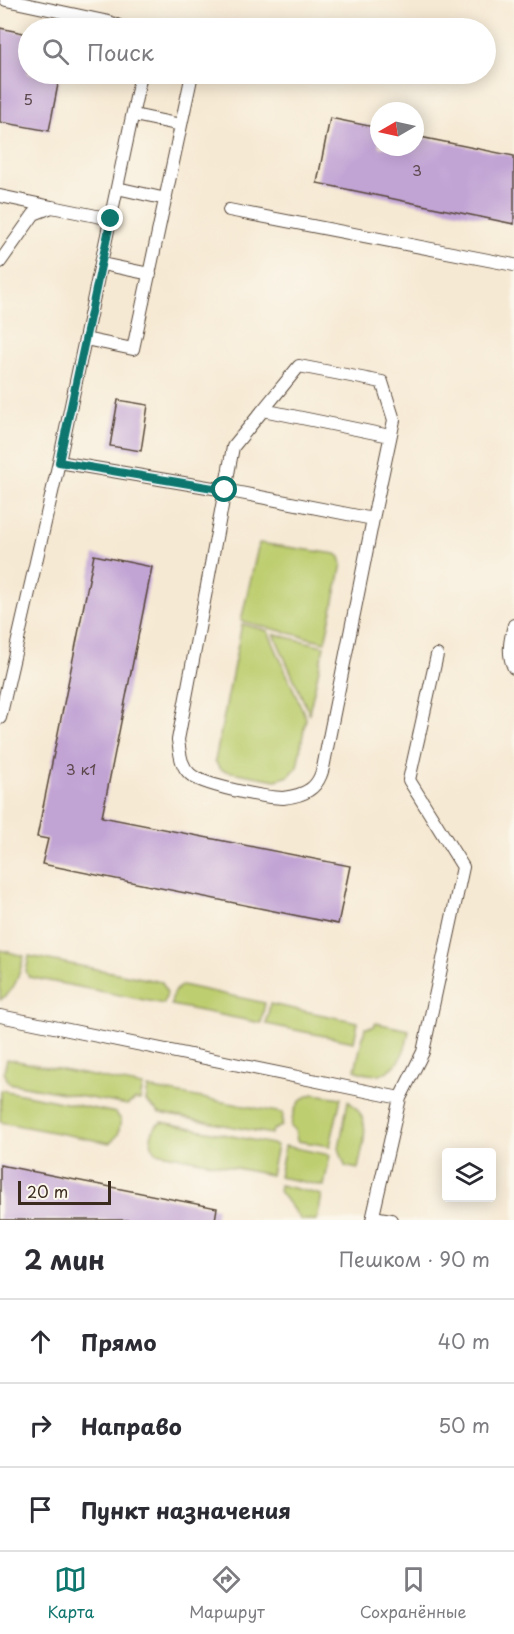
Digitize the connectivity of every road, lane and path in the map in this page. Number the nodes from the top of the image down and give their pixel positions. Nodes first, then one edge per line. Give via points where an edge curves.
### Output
1 (6, 0) edge
2 (95, 18) edge
3 (139, 84) edge
4 (190, 84) edge
5 (134, 115) junction
6 (181, 125) junction
7 (117, 188) junction
8 (0, 196) edge
9 (166, 199) junction
10 (52, 207) junction
11 (229, 210) dead end
12 (111, 219) junction
13 (0, 262) edge
14 (102, 264) junction
15 (514, 265) edge
16 (150, 274) junction
17 (85, 339) junction
18 (263, 410) junction
19 (390, 436) junction
20 (59, 462) junction
21 (225, 490) junction
22 (373, 519) junction
23 (514, 625) edge
24 (437, 655) dead end
25 (514, 668) edge
26 (4, 676) edge
27 (0, 718) edge
28 (0, 1016) edge
29 (400, 1098) junction
30 (373, 1218) edge
31 (391, 1220) edge

1 - 2 lane
3 - 5 lane
4 - 6 lane
5 - 6 lane
5 - 7 lane
6 - 9 lane
7 - 9 lane
7 - 12 lane
8 - 10 lane
9 - 16 lane
10 - 12 lane
10 - 13 lane via 34,214
11 - 15 lane
12 - 14 lane
14 - 16 lane
14 - 17 lane
16 - 17 lane via 133,350
17 - 20 lane
18 - 19 lane
18 - 19 lane via 299,366 382,382 394,420
18 - 21 lane via 233,447
19 - 22 lane
20 - 21 lane
20 - 26 lane
21 - 22 lane
21 - 22 lane via 178,740 186,771 204,783 218,786 282,798 310,790 319,780
23 - 25 lane via 509,644
24 - 29 lane via 409,780 463,867 423,1052
26 - 27 lane
28 - 29 lane
29 - 30 lane
30 - 31 lane

